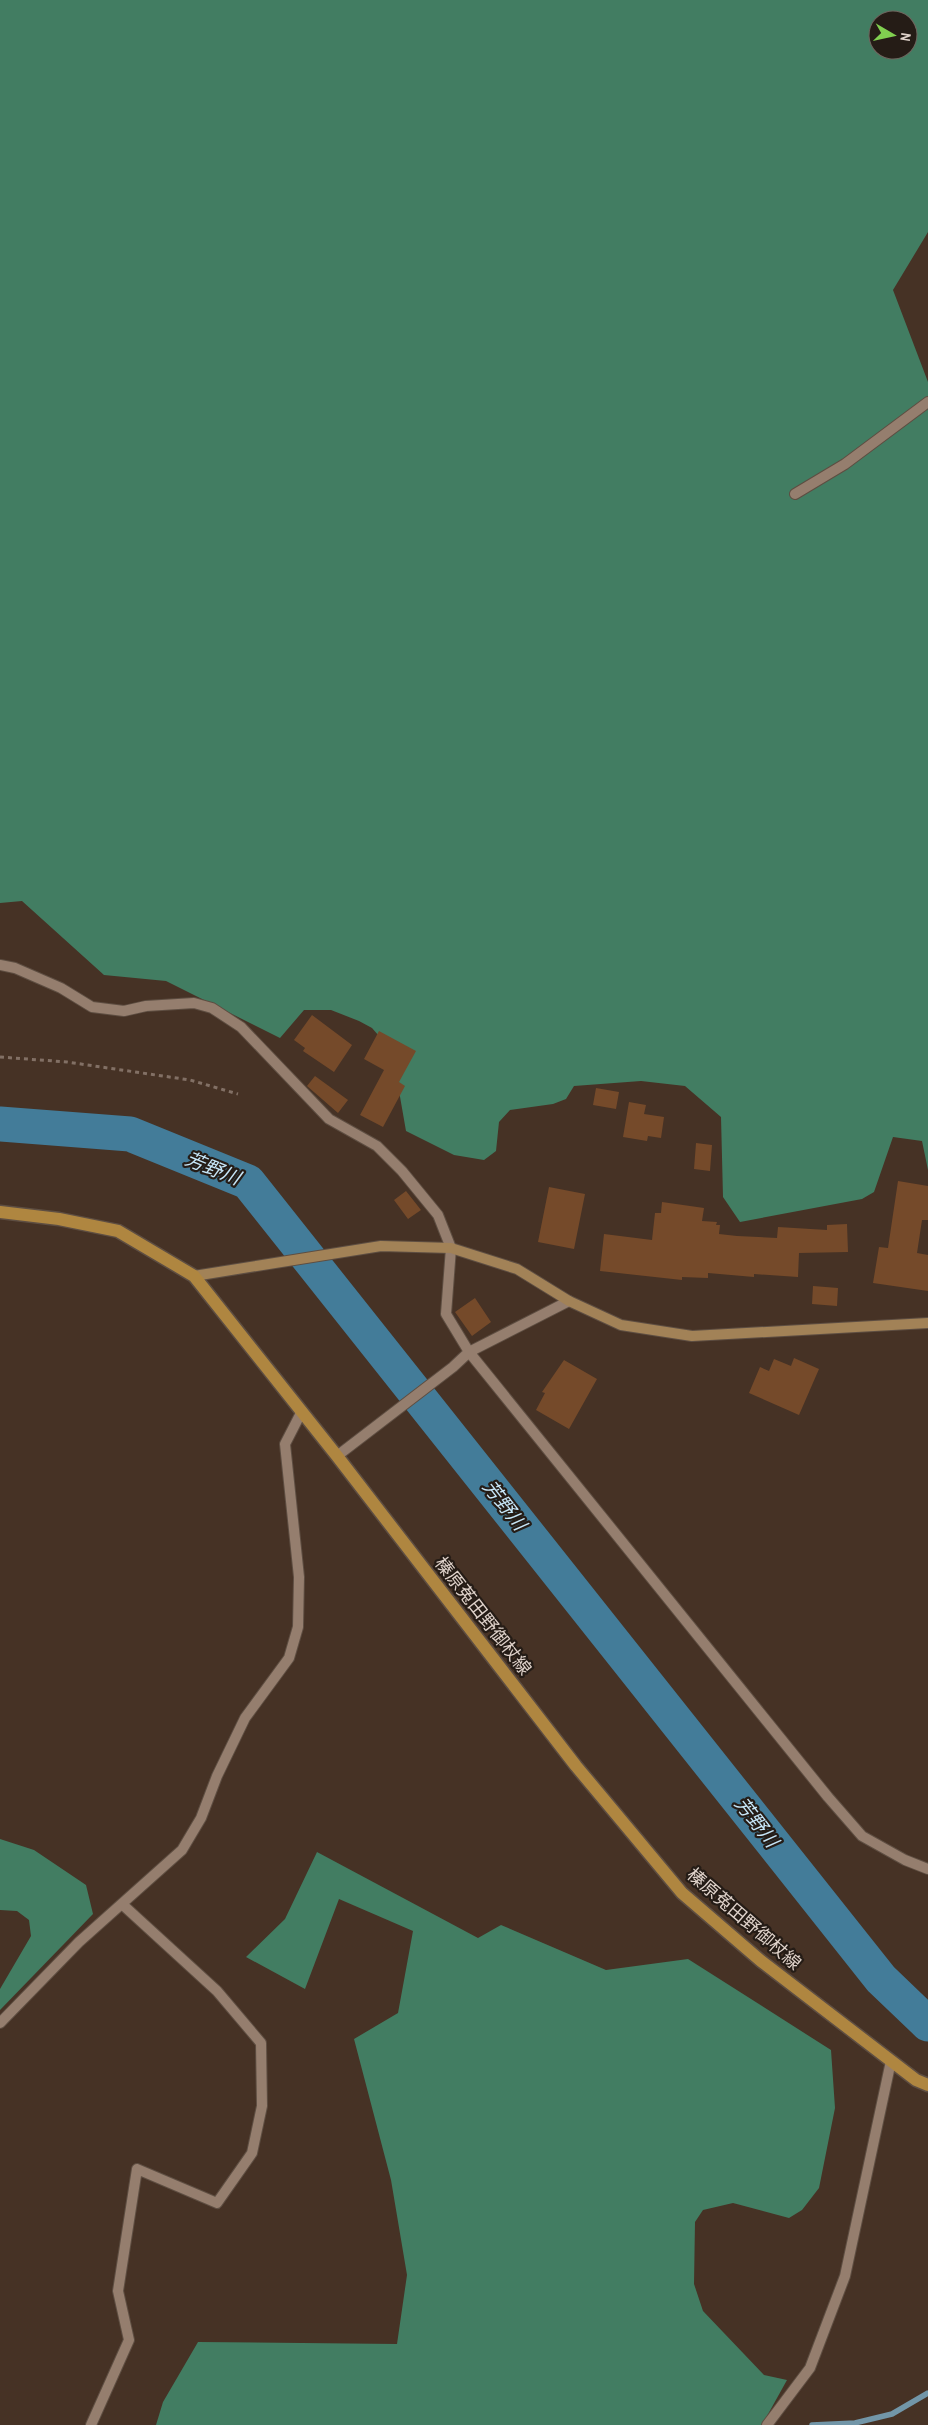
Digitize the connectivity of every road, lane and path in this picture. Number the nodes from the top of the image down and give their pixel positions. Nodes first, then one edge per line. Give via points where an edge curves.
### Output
1 (928, 402) edge
2 (795, 494) dead end
3 (0, 965) edge
4 (0, 1057) edge
5 (238, 1094) dead end
6 (0, 1212) edge
7 (451, 1248) junction
8 (194, 1276) junction
9 (569, 1301) junction
10 (928, 1323) edge
11 (469, 1352) junction
12 (302, 1411) junction
13 (337, 1456) junction
14 (928, 1868) edge
15 (123, 1905) junction
16 (0, 2023) edge
17 (891, 2061) junction
18 (928, 2085) edge
19 (91, 2425) edge
20 (767, 2425) edge

1 - 2 street via 845,464
3 - 7 street via 45,981 92,1007 124,1012 146,1006 194,1003 212,1008 241,1027 329,1119 377,1146 402,1171 438,1215
4 - 5 path via 68,1062 190,1080
6 - 8 main road, 榛原菟田野御杖線 via 59,1218 118,1231
7 - 8 street via 381,1246
7 - 9 street via 517,1269
7 - 11 street via 446,1314
8 - 12 main road, 榛原菟田野御杖線
9 - 10 street via 621,1325 692,1336
9 - 11 street
11 - 13 street
11 - 14 street via 862,1836 905,1860
12 - 13 main road, 榛原菟田野御杖線
12 - 15 street via 285,1444 298,1577 298,1627 289,1658 245,1718 201,1818 182,1850
13 - 17 main road, 榛原菟田野御杖線 via 576,1766 682,1894
15 - 16 street via 79,1942
15 - 19 street via 217,1991 261,2044 262,2106 252,2153 217,2203 138,2169 118,2291 129,2340
17 - 18 main road, 榛原菟田野御杖線
17 - 20 street via 845,2276 810,2368

